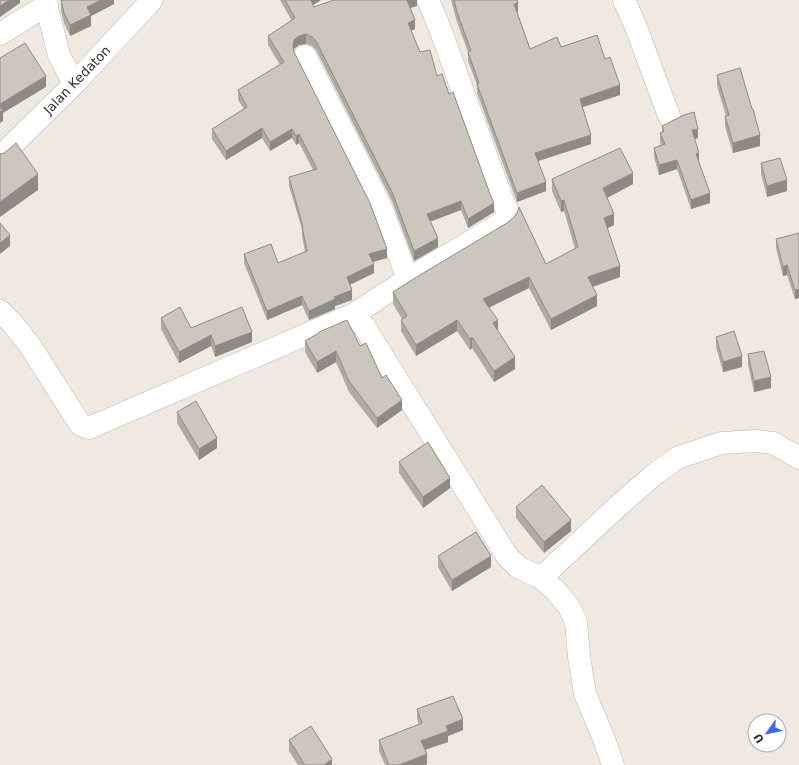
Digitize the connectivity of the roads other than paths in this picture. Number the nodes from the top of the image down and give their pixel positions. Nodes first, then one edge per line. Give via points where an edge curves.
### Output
1 (152, 0) edge
2 (428, 0) edge
3 (624, 0) edge
4 (46, 2) edge
5 (0, 34) edge
6 (305, 56) dead end
7 (74, 84) junction
8 (669, 116) dead end
9 (0, 157) edge
10 (408, 279) junction
11 (0, 311) edge
12 (351, 316) junction
13 (799, 458) edge
14 (541, 578) junction
15 (613, 765) edge

1 - 7 street, Jalan Kedaton
2 - 10 street via 508,212 506,219 500,224
3 - 8 street
4 - 5 street
4 - 7 street via 59,55
6 - 10 street via 380,207
7 - 9 street, Jalan Kedaton
10 - 12 street
11 - 12 street via 31,347 81,425 89,428
12 - 14 street via 364,326 507,556 518,567
13 - 14 street via 773,443 755,441 721,443 677,458 617,507
14 - 15 street via 569,607 576,622 585,694

